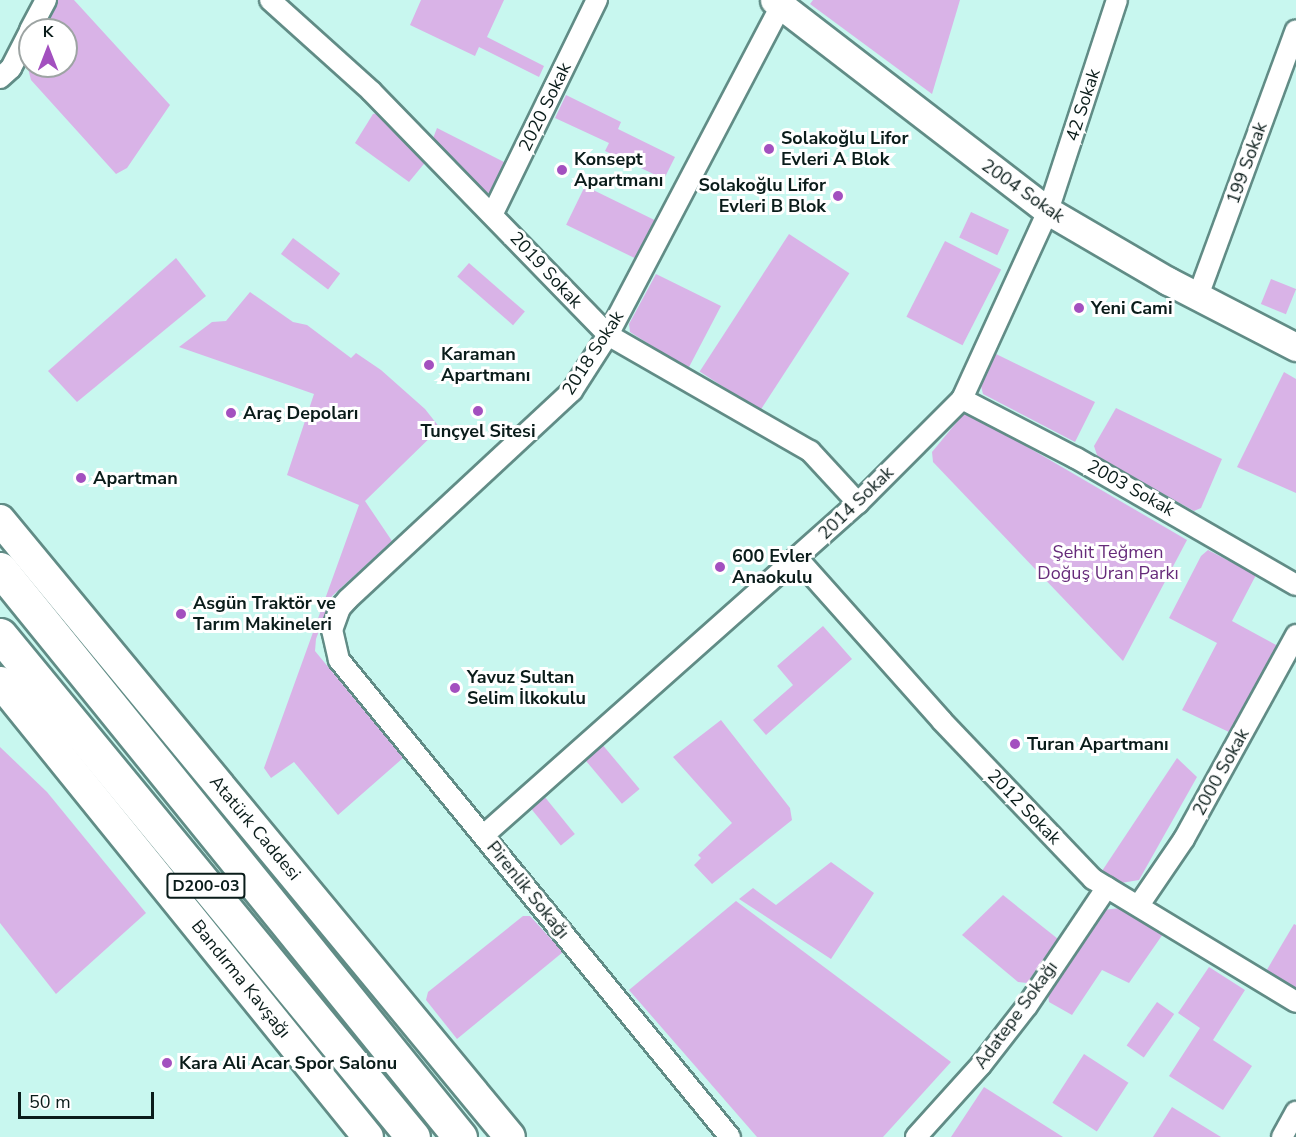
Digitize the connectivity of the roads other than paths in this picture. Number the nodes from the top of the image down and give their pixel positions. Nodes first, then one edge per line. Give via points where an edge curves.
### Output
1 (46, 0) edge
2 (270, 0) edge
3 (597, 0) edge
4 (1117, 0) edge
5 (777, 3) edge
6 (36, 18) edge
7 (1296, 30) edge
8 (18, 54) edge
9 (0, 78) edge
10 (1048, 211) junction
11 (493, 213) junction
12 (1198, 296) junction
13 (608, 335) junction
14 (1296, 347) edge
15 (962, 399) junction
16 (858, 503) junction
17 (0, 520) edge
18 (0, 555) edge
19 (797, 558) junction
20 (0, 569) edge
21 (1296, 585) edge
22 (0, 635) edge
23 (1296, 635) edge
24 (332, 639) joint
25 (0, 682) edge
26 (231, 799) junction
27 (484, 835) junction
28 (1107, 887) junction
29 (263, 895) junction
30 (1139, 905) junction
31 (340, 929) junction
32 (1296, 1002) edge
33 (1296, 1112) edge
34 (919, 1136) edge
35 (368, 1137) edge
36 (413, 1137) edge
37 (460, 1137) edge
38 (510, 1137) edge
39 (730, 1137) edge
40 (1282, 1137) edge

1 - 6 street
2 - 11 street, 2019 Sokak via 371,91
3 - 11 street, 2020 Sokak
4 - 10 street, 42 Sokak
5 - 10 street, 2004 Sokak
5 - 13 street, 2018 Sokak
7 - 12 street, 199 Sokak
8 - 9 street
10 - 12 street, 2004 Sokak
10 - 15 street, 2014 Sokak
11 - 13 street, 2019 Sokak
12 - 14 street, 2004 Sokak
13 - 16 street, 2019 Sokak via 810,451
13 - 24 street, 2018 Sokak via 572,391 348,599 334,619
15 - 16 street, 2014 Sokak
15 - 21 street, 2003 Sokak via 1170,510
16 - 19 street, 2014 Sokak
17 - 26 main road, Atatürk Caddesi
18 - 29 main road via 141,722
19 - 27 street, 2014 Sokak
19 - 28 street, 2012 Sokak via 942,721 1093,879
20 - 29 highway, Atatürk Caddesi / D200-03
22 - 36 highway, D200-03
23 - 30 street, 2000 Sokak via 1184,839
24 - 27 street, Pirenlik Sokağı via 339,660
25 - 35 main road, Bandırma Kavşağı / D200-03
26 - 29 main road
26 - 31 main road, Atatürk Caddesi
27 - 39 street, Pirenlik Sokağı
28 - 30 street, 2012 Sokak
28 - 34 street, Adatepe Sokağı via 1020,1014
29 - 31 main road
29 - 37 highway, Atatürk Caddesi / D200-03
30 - 32 street, 2012 Sokak
31 - 38 main road, Atatürk Caddesi
33 - 40 street

